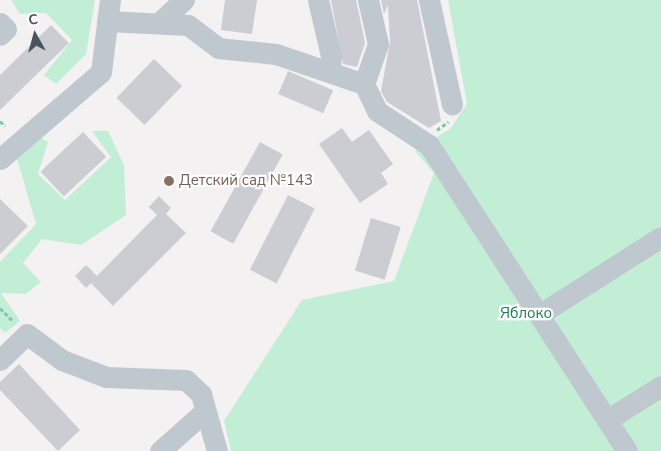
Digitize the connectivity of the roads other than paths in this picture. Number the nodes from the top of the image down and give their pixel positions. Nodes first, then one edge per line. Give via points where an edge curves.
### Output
1 (110, 0) edge
2 (184, 0) edge
3 (318, 0) edge
4 (368, 0) edge
5 (429, 0) edge
6 (108, 21) junction
7 (160, 22) junction
8 (0, 23) edge
9 (0, 35) edge
10 (330, 71) junction
11 (364, 84) junction
12 (452, 105) road end
13 (3, 146) edge
14 (661, 237) edge
15 (540, 314) junction
16 (0, 360) edge
17 (661, 386) edge
18 (203, 413) junction
19 (607, 420) junction
20 (224, 421) dead end
21 (160, 451) edge
22 (217, 451) edge
23 (627, 451) edge

1 - 6 street
2 - 7 street
3 - 10 street via 332,56
4 - 11 street via 378,44
5 - 12 street
6 - 7 street
6 - 13 street via 101,72
7 - 10 street via 188,25 218,48 276,54
8 - 9 street via 6,29
10 - 11 street
11 - 15 street via 377,111 422,140
14 - 15 street
15 - 19 street
16 - 18 street via 26,334 62,360 106,376 186,380 201,394
17 - 19 street
18 - 20 street
18 - 21 street
18 - 22 street
19 - 23 street

